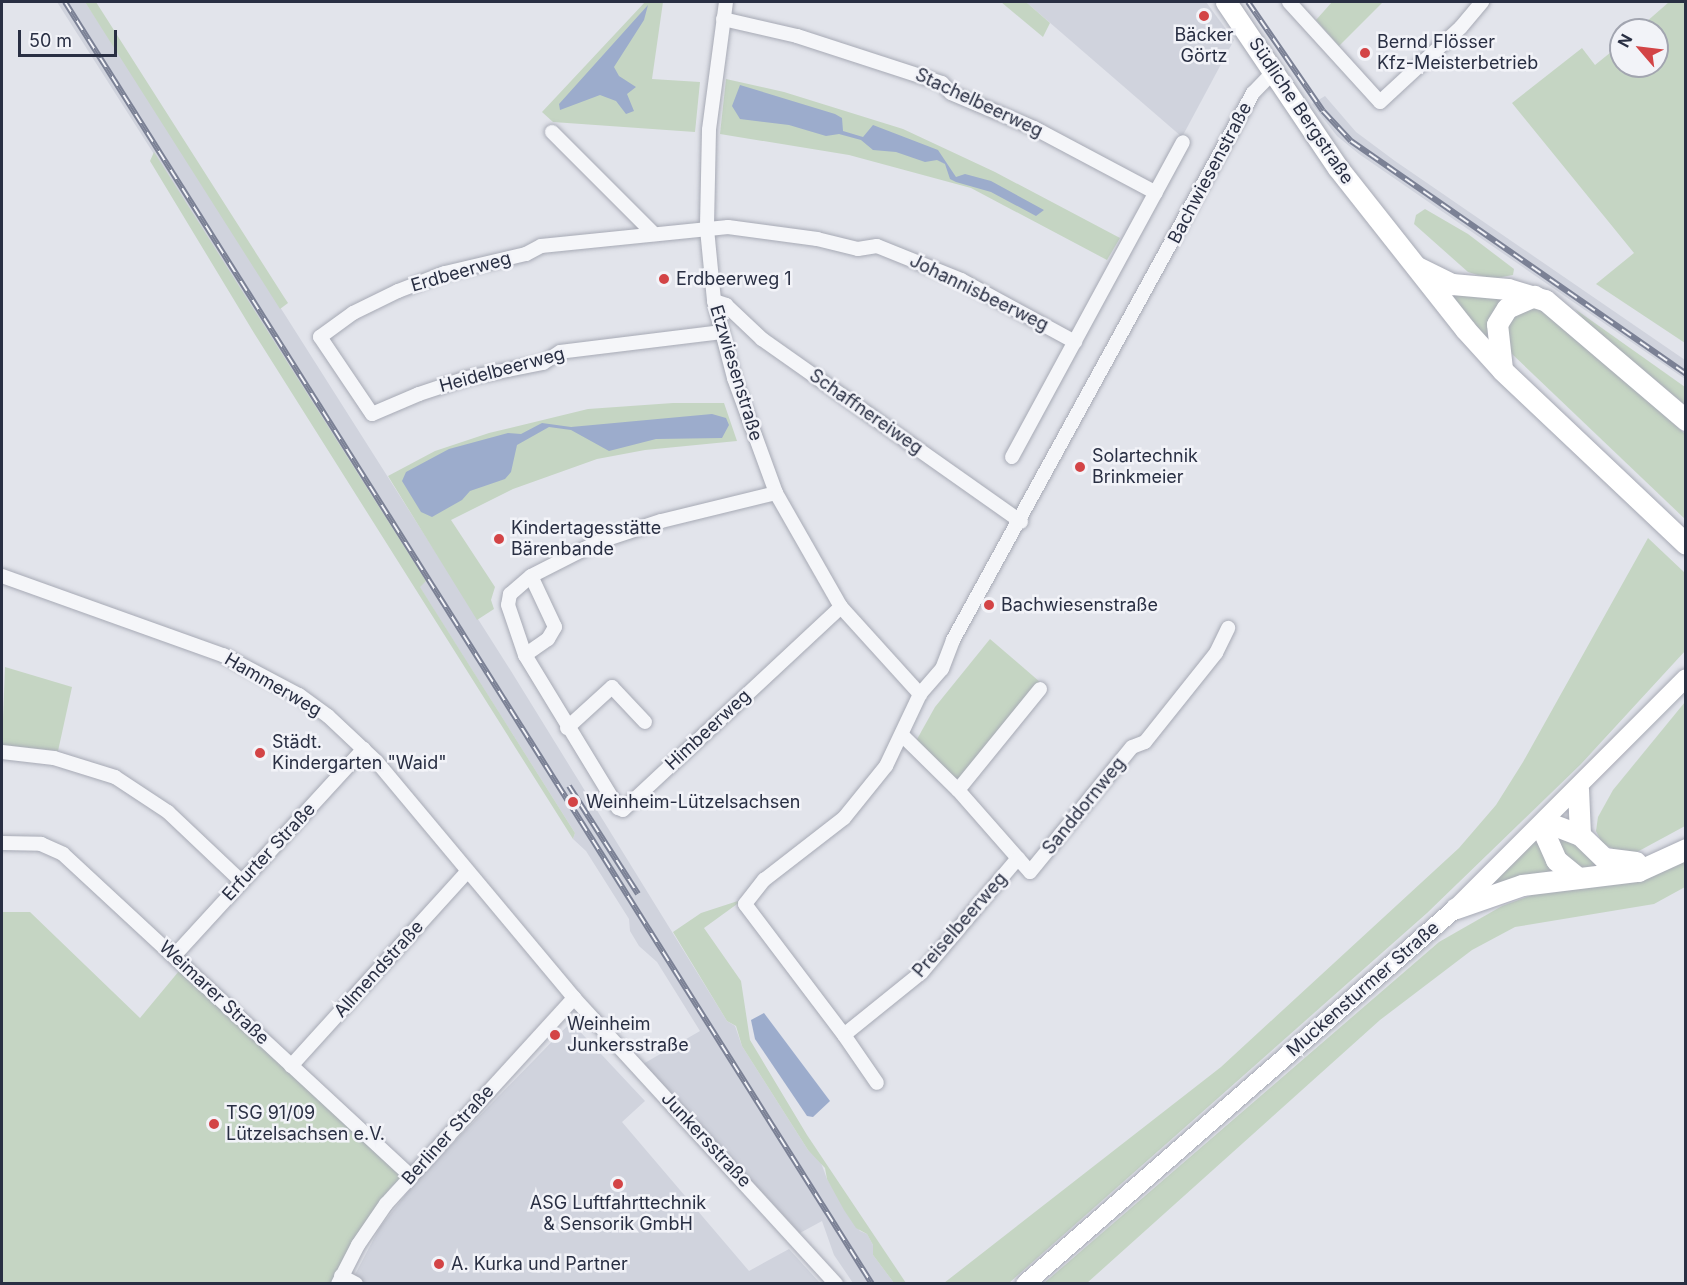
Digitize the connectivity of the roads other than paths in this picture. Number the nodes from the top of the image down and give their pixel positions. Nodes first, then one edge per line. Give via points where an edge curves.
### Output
1 (726, 2) edge
2 (1226, 2) edge
3 (1289, 2) edge
4 (1482, 2) edge
5 (723, 19) junction
6 (1273, 72) junction
7 (552, 132) dead end
8 (1183, 142) dead end
9 (1156, 193) junction
10 (706, 229) junction
11 (654, 234) junction
12 (1409, 263) junction
13 (1534, 296) junction
14 (714, 301) junction
15 (722, 332) junction
16 (1075, 342) junction
17 (1502, 370) junction
18 (344, 373) joint
19 (1686, 420) edge
20 (1012, 457) dead end
21 (776, 493) junction
22 (1021, 522) junction
23 (1686, 544) edge
24 (2, 576) edge
25 (531, 576) junction
26 (841, 607) junction
27 (1228, 628) dead end
28 (525, 655) junction
29 (1686, 678) edge
30 (1040, 689) dead end
31 (920, 694) junction
32 (645, 722) dead end
33 (567, 728) junction
34 (902, 735) junction
35 (364, 749) junction
36 (2, 752) edge
37 (1578, 789) junction
38 (958, 790) junction
39 (1543, 824) junction
40 (1580, 835) junction
41 (1686, 840) edge
42 (2, 843) edge
43 (1686, 849) edge
44 (1017, 858) junction
45 (467, 872) junction
46 (1576, 876) junction
47 (242, 882) junction
48 (1456, 908) junction
49 (174, 956) junction
50 (574, 998) junction
51 (844, 1035) junction
52 (291, 1066) junction
53 (877, 1083) dead end
54 (411, 1176) junction
55 (340, 1280) edge
56 (356, 1284) edge
57 (836, 1284) edge
58 (1025, 1284) edge

1 - 5 street, Etzwiesenstraße
2 - 6 main road, Südliche Bergstraße
3 - 4 street via 1380,102 1461,27
5 - 9 street, Stachelbeerweg via 808,39 934,79 951,93 1034,128
5 - 10 street, Etzwiesenstraße via 709,130
6 - 12 main road, Südliche Bergstraße
6 - 22 street, Bachwiesenstraße via 1252,93
7 - 11 street
8 - 9 street
9 - 16 street
10 - 11 street, Erdbeerweg
10 - 14 street, Etzwiesenstraße
10 - 16 street, Johannisbeerweg via 774,231 858,249 876,246 961,280
11 - 18 street, Erdbeerweg via 541,246 526,254 445,273 398,291 353,314 320,337
12 - 13 main road via 1452,285
12 - 17 main road, Südliche Bergstraße
13 - 17 main road via 1507,308 1497,324
13 - 19 main road via 1577,323
14 - 15 street, Etzwiesenstraße
14 - 22 street, Schaffnereiweg via 726,305 762,339
15 - 18 street, Heidelbeerweg via 560,352 543,363 467,378 419,393 372,414
15 - 21 street, Etzwiesenstraße via 744,408
16 - 20 street
17 - 23 main road, Südliche Bergstraße
21 - 25 street via 598,542
21 - 26 street, Etzwiesenstraße
22 - 31 street, Bachwiesenstraße via 953,640 942,669
24 - 35 street, Hammerweg via 223,655 300,695
25 - 28 street, Himbeerweg via 516,586 508,601
25 - 28 street via 555,627 548,639
26 - 31 street, Etzwiesenstraße
26 - 33 street, Himbeerweg via 623,810 618,808
27 - 44 street, Sanddornweg via 1216,653 1145,742 1132,747 1030,872
28 - 33 street, Himbeerweg
29 - 37 main road, Muckensturmer Straße
30 - 38 street
31 - 34 street, Bachwiesenstraße
32 - 33 street via 612,687
34 - 38 street, Sanddornweg
34 - 51 street, Bachwiesenstraße via 870,791 829,831 764,880 745,904
35 - 45 street, Hammerweg
35 - 47 street, Erfurter Straße
36 - 47 street via 54,758 115,777 168,812
37 - 39 main road, Muckensturmer Straße
37 - 40 main road
38 - 44 street, Sanddornweg
39 - 40 main road
39 - 46 main road via 1556,860
39 - 48 main road, Muckensturmer Straße
40 - 41 main road via 1591,849 1617,862 1658,856
42 - 49 street, Weimarer Straße via 41,844 63,854
43 - 46 main road via 1638,871
44 - 51 street, Preiselbeerweg via 922,972
45 - 50 street, Hammerweg
45 - 52 street, Allmendstraße
46 - 48 main road via 1522,885
47 - 49 street, Erfurter Straße
48 - 58 main road, Muckensturmer Straße
49 - 52 street, Weimarer Straße
50 - 54 street, Berliner Straße
50 - 57 street, Junkersstraße
51 - 53 street
52 - 54 street, Weimarer Straße
54 - 55 street, Berliner Straße via 369,1229
55 - 56 street

